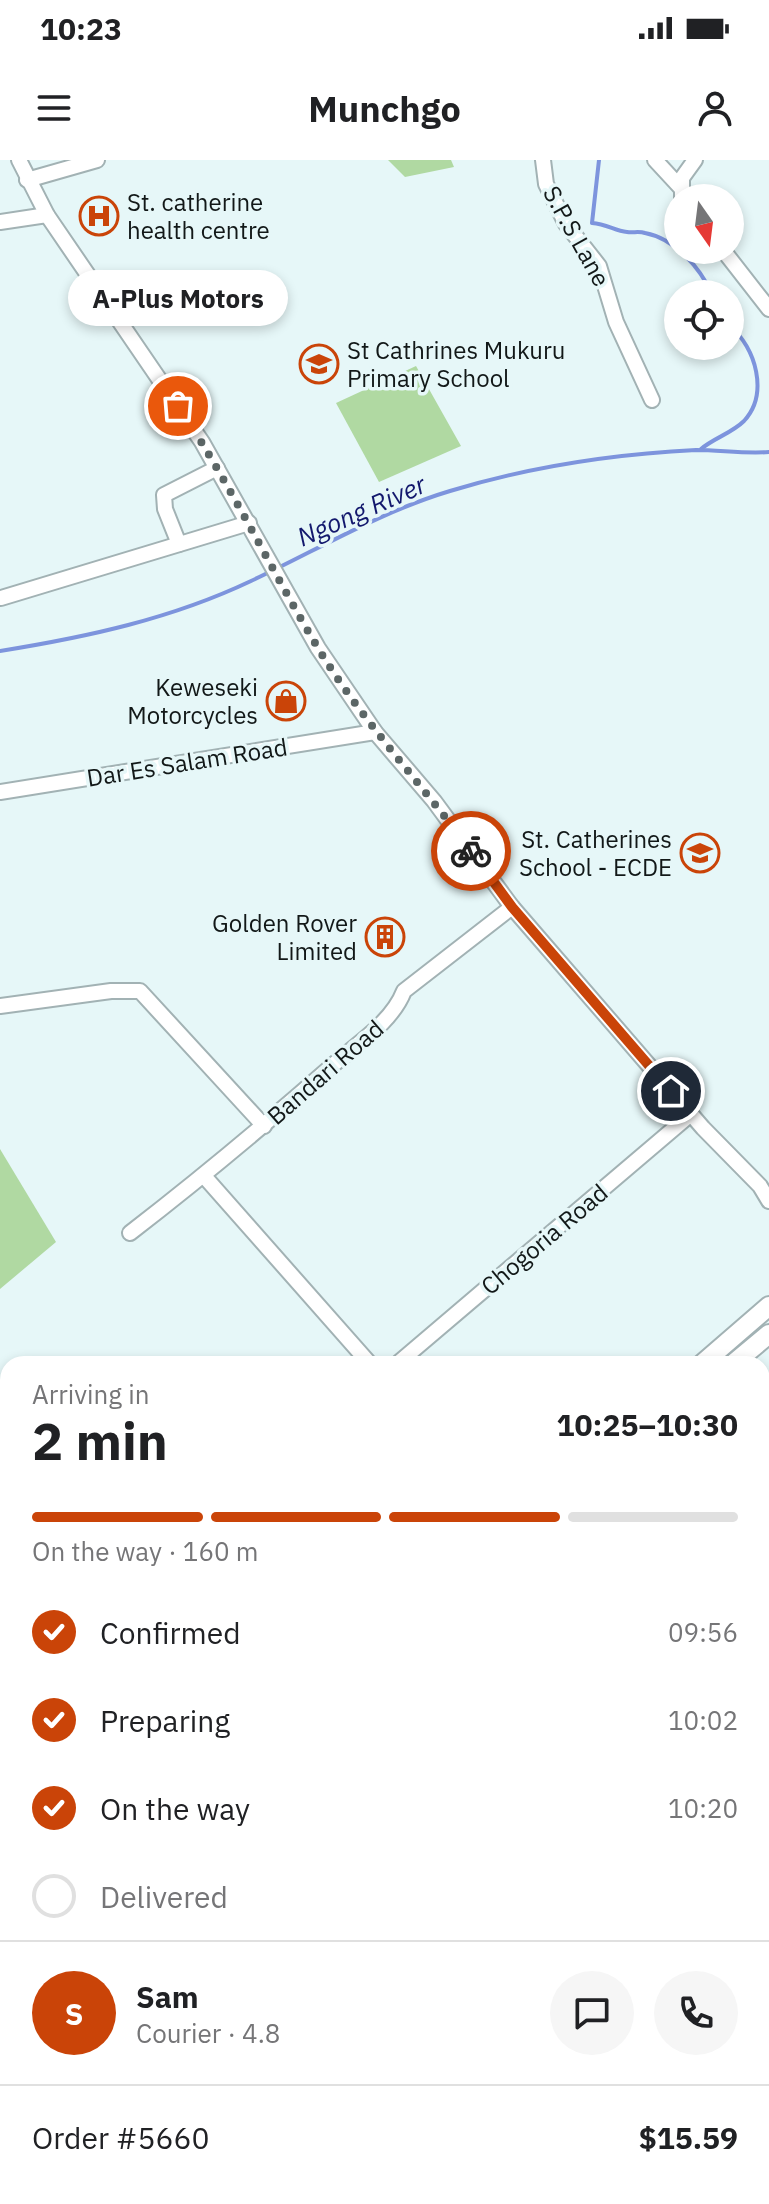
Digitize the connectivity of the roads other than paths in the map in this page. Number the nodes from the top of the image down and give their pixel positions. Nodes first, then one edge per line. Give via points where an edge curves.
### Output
1 (19, 160) edge
2 (97, 160) edge
3 (543, 160) edge
4 (655, 160) edge
5 (695, 160) edge
6 (27, 180) junction
7 (674, 184) edge
8 (684, 184) edge
9 (47, 215) junction
10 (0, 222) edge
11 (734, 264) edge
12 (769, 309) edge
13 (652, 400) dead end
14 (217, 468) junction
15 (249, 523) junction
16 (179, 544) junction
17 (1, 598) edge
18 (375, 732) junction
19 (0, 792) edge
20 (512, 907) junction
21 (0, 1006) edge
22 (691, 1114) junction
23 (264, 1126) junction
24 (204, 1176) junction
25 (765, 1188) edge
26 (769, 1201) edge
27 (130, 1233) dead end
28 (769, 1306) edge
29 (769, 1334) edge
30 (363, 1356) edge
31 (406, 1356) edge
32 (711, 1356) edge
33 (743, 1356) edge

1 - 6 street
2 - 6 street
3 - 13 street, S.P.S Lane via 546,184 566,224 599,266 616,322
4 - 7 street
5 - 8 street
6 - 9 street
9 - 10 street
9 - 14 street
11 - 12 street
14 - 15 street
14 - 16 street via 164,495
15 - 16 street
15 - 18 street via 318,648
16 - 17 street
18 - 19 street, Dar Es Salam Road
18 - 20 street
20 - 22 street
20 - 23 street, Bandari Road via 404,991 398,1007
21 - 23 street via 140,991
22 - 25 street
22 - 31 street, Chogoria Road
23 - 24 street, Bandari Road
24 - 27 street, Bandari Road
24 - 30 street
25 - 26 street
28 - 32 main road
29 - 33 main road

